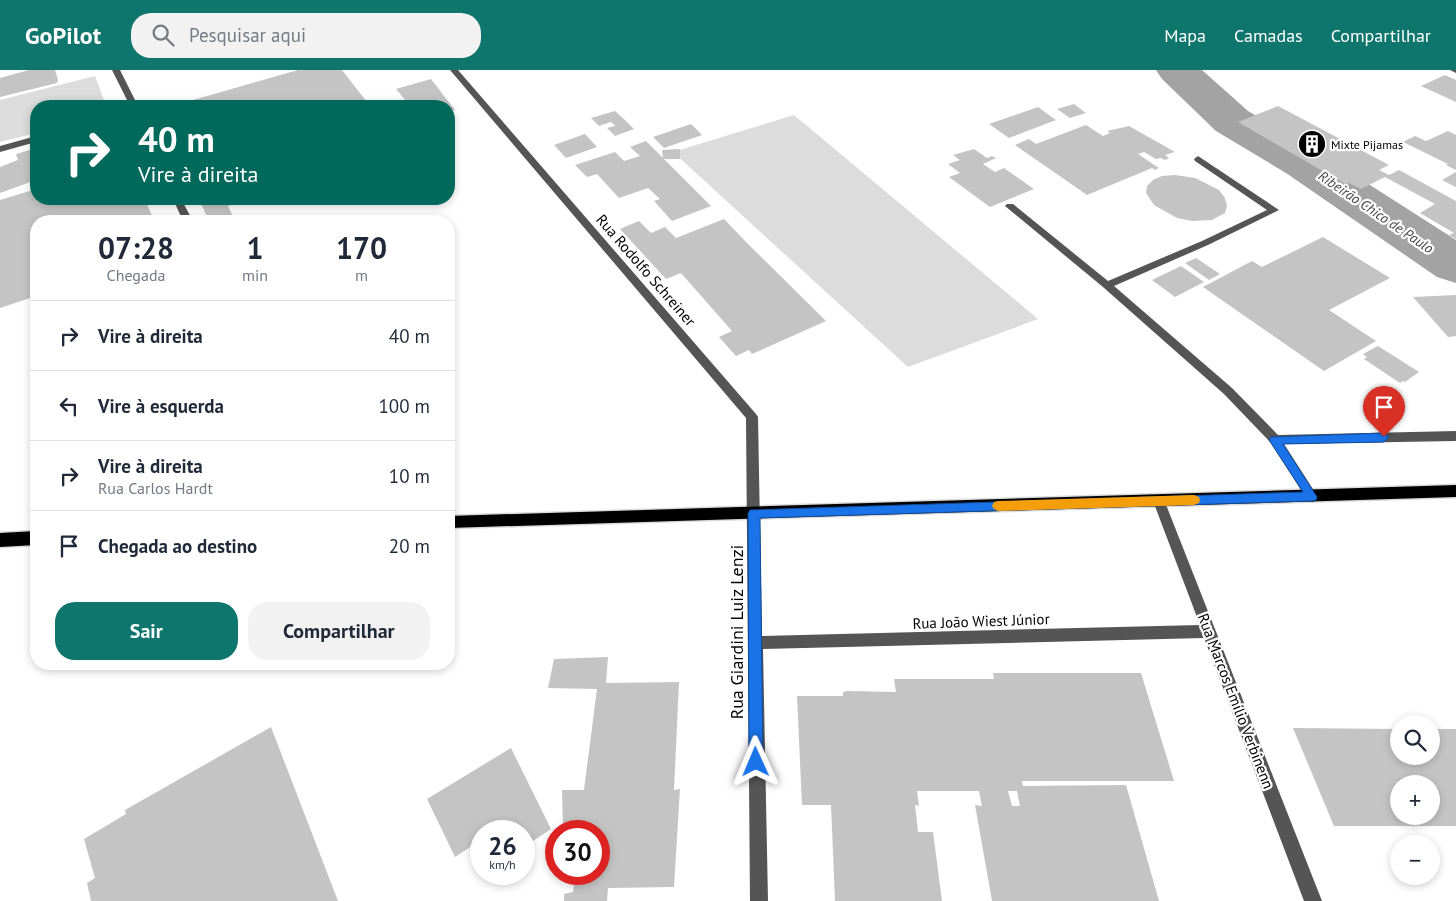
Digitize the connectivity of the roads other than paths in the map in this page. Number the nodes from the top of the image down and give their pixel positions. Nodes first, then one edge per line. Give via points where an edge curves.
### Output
1 (116, 70) edge
2 (454, 70) edge
3 (131, 100) edge
4 (30, 141) edge
5 (0, 150) edge
6 (1198, 159) dead end
7 (1010, 206) dead end
8 (1107, 285) junction
9 (1456, 436) edge
10 (1275, 440) junction
11 (1456, 491) edge
12 (1312, 497) junction
13 (1159, 501) junction
14 (754, 513) junction
15 (455, 522) edge
16 (30, 538) edge
17 (0, 540) edge
18 (1209, 631) junction
19 (754, 643) junction
20 (759, 901) edge
21 (1312, 901) edge

1 - 3 street
2 - 14 street, Rua Rodolfo Schreiner via 752,417
4 - 5 street
6 - 8 street via 1274,210
7 - 8 street
8 - 10 street via 1228,390
9 - 10 street
10 - 12 street
11 - 12 highway
12 - 13 highway
13 - 14 highway
13 - 18 street, Rua Marcos Emílio Verbinenn
14 - 15 highway
14 - 19 street, Rua Giardini Luiz Lenzi
16 - 17 highway
18 - 19 street, Rua João Wiest Júnior
18 - 21 street, Rua Marcos Emílio Verbinenn
19 - 20 street, Rua Giardini Luiz Lenzi

